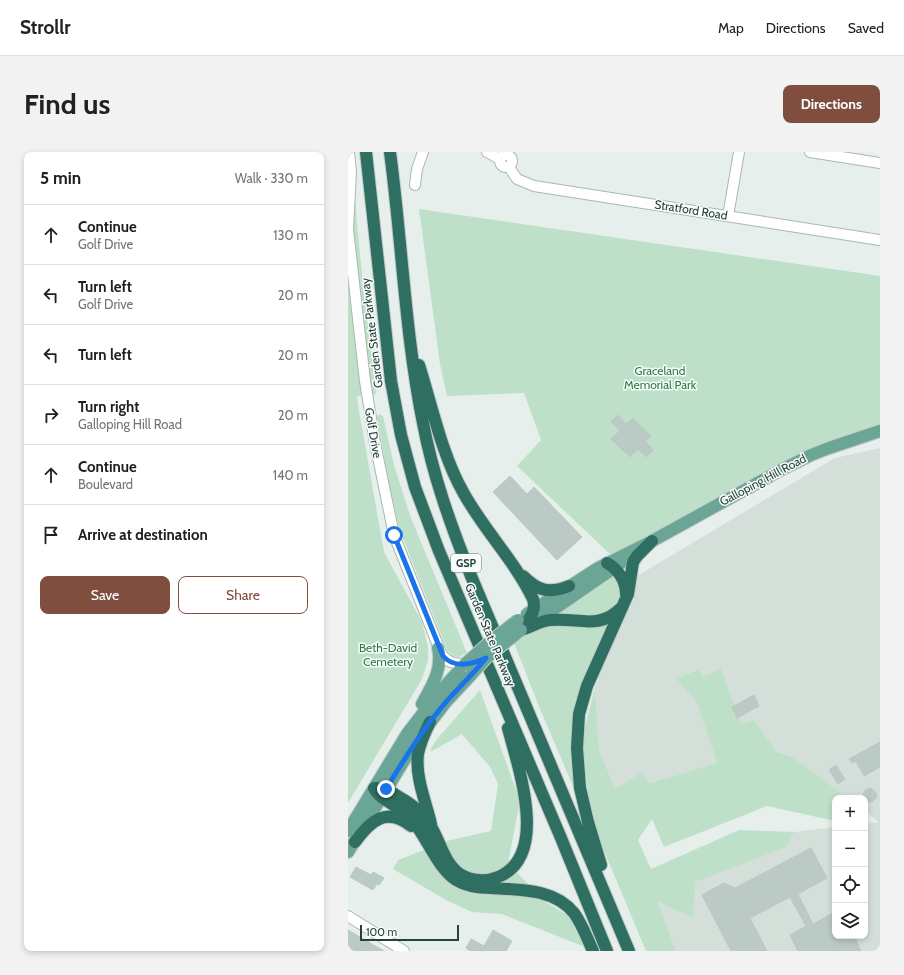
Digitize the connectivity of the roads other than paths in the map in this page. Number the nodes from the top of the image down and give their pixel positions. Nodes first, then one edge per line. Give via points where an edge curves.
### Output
1 (349, 152) edge
2 (366, 152) edge
3 (390, 152) edge
4 (423, 152) edge
5 (487, 152) edge
6 (739, 152) edge
7 (810, 152) edge
8 (513, 159) edge
9 (880, 163) edge
10 (414, 185) dead end
11 (728, 216) junction
12 (880, 240) edge
13 (408, 316) junction
14 (880, 431) edge
15 (652, 541) junction
16 (510, 561) junction
17 (611, 565) junction
18 (569, 586) junction
19 (625, 603) junction
20 (534, 608) junction
21 (520, 625) junction
22 (438, 648) junction
23 (486, 658) junction
24 (465, 664) junction
25 (498, 689) junction
26 (430, 722) junction
27 (400, 745) junction
28 (381, 791) junction
29 (433, 829) junction
30 (348, 832) edge
31 (428, 843) junction
32 (351, 847) edge
33 (348, 916) edge
34 (629, 950) edge
35 (404, 951) edge
36 (593, 951) edge
37 (607, 951) edge

1 - 22 street, Golf Drive via 351,176 348,229 365,381 375,443 394,535
2 - 25 highway, Garden State Parkway / GSP via 390,368 404,448 429,526
3 - 13 highway, Garden State Parkway / GSP
4 - 10 street
5 - 8 street, Stratford Road via 500,159 501,165 505,167
6 - 11 street
7 - 9 street
8 - 11 street, Stratford Road via 517,179 534,186
11 - 12 street, Stratford Road
13 - 16 highway via 419,364 450,467 470,504
13 - 34 highway, Garden State Parkway / GSP via 422,422 449,519 473,582
14 - 15 main road, Galloping Hill Road via 806,458
15 - 17 main road, Galloping Hill Road
15 - 19 highway via 633,562
16 - 18 highway via 526,579 540,588 553,590
16 - 20 highway via 532,596
17 - 18 main road, Galloping Hill Road
17 - 19 highway via 625,585
17 - 21 main road, Galloping Hill Road via 535,622
18 - 20 main road, Galloping Hill Road
19 - 21 highway via 611,617 604,620 552,620
19 - 34 highway via 583,697 578,720 577,748 585,813
20 - 21 main road, Galloping Hill Road
21 - 23 main road, Galloping Hill Road, bridge
21 - 24 main road, Galloping Hill Road, bridge via 481,649
22 - 24 street, Golf Drive via 448,661
22 - 27 main road via 440,659 436,676
23 - 24 main road, bridge
23 - 26 main road, Galloping Hill Road, bridge
24 - 27 main road, Galloping Hill Road via 429,705
25 - 29 highway via 527,811 527,835 521,854 514,866 503,875 490,880 471,879 460,874 452,866
25 - 37 highway, Garden State Parkway / GSP
26 - 28 main road, Galloping Hill Road
26 - 29 highway via 420,744 418,762
27 - 28 main road
28 - 29 highway via 416,808
28 - 30 main road
28 - 31 highway via 409,816
28 - 32 main road
31 - 32 highway via 408,823 393,816 373,821
31 - 36 highway via 449,874 461,883 474,887 541,893 561,901 577,918
33 - 35 street

